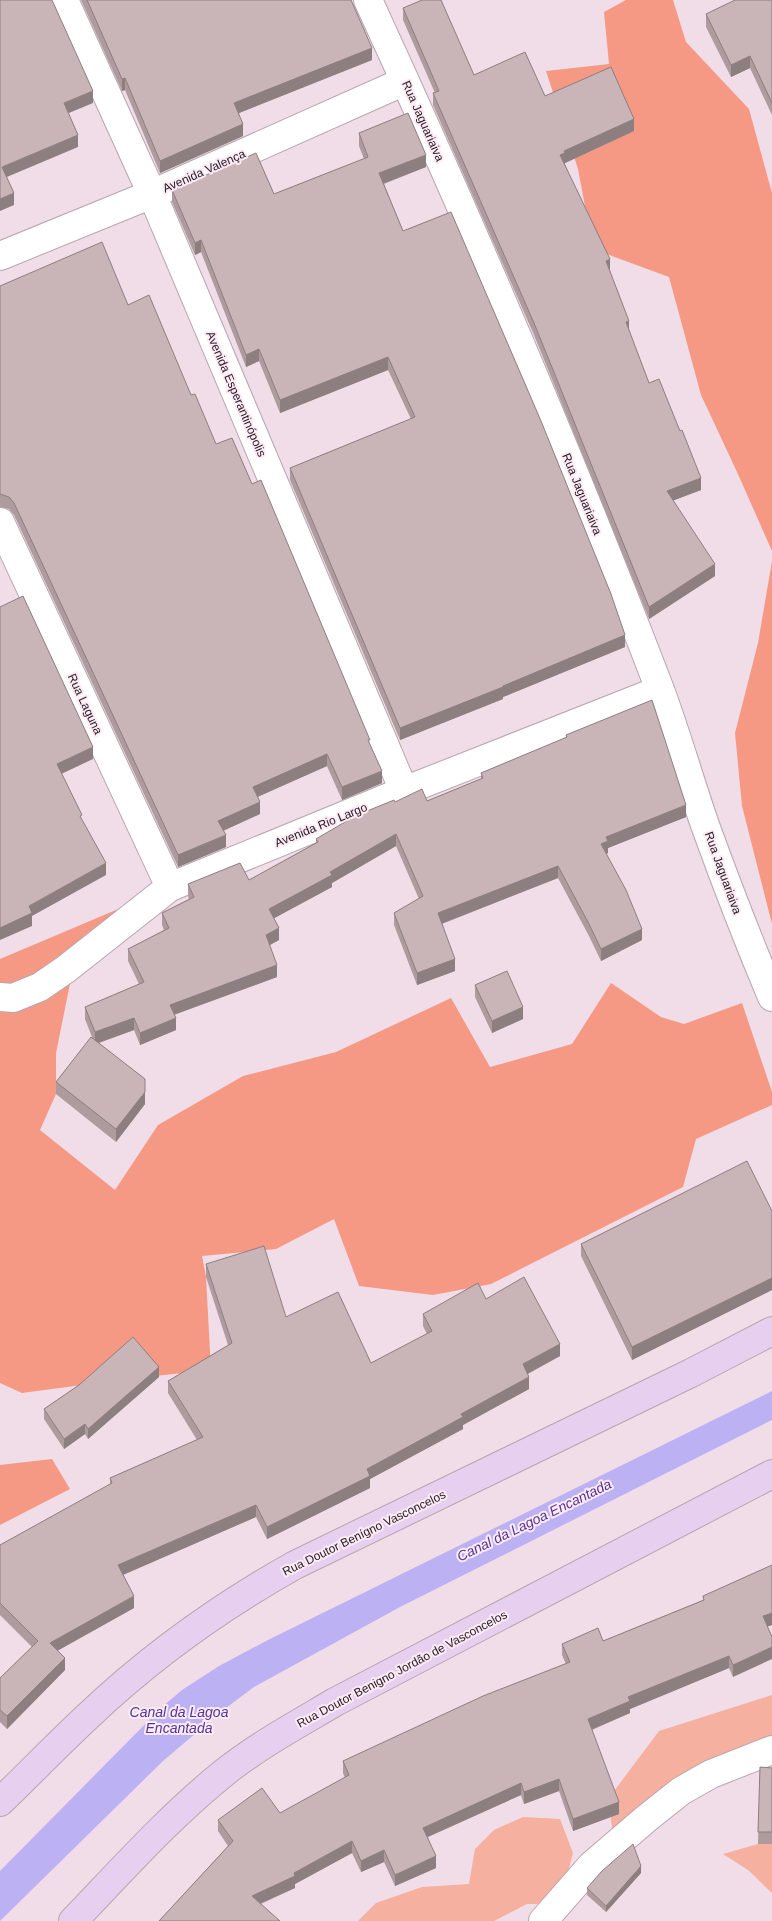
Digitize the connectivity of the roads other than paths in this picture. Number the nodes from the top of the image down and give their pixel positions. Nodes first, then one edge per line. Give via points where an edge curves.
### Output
1 (64, 0) edge
2 (368, 0) edge
3 (405, 81) junction
4 (152, 194) junction
5 (0, 256) edge
6 (0, 522) edge
7 (660, 690) junction
8 (404, 791) junction
9 (170, 887) junction
10 (772, 996) edge
11 (2, 998) edge
12 (772, 1331) edge
13 (772, 1474) edge
14 (772, 1750) edge
15 (0, 1802) edge
16 (72, 1921) edge
17 (543, 1921) edge

1 - 4 street, Avenida Esperantinópolis
2 - 3 street, Rua Jaguariaiva
3 - 4 street, Avenida Valença
3 - 7 street, Rua Jaguariaiva via 538,385
4 - 5 street, Avenida Valença
4 - 8 street, Avenida Esperantinópolis
6 - 9 street, Rua Laguna
7 - 8 street, Avenida Rio Largo
7 - 10 street, Rua Jaguariaiva via 751,948
8 - 9 street, Avenida Rio Largo
9 - 11 street, Avenida Rio Largo via 66,970 27,994
12 - 15 main road, Rua Doutor Benígno Vasconcelos via 295,1565 256,1588 155,1658 88,1716
13 - 16 main road, Rua Doutor Benigno Jordão de Vasconcelos via 335,1702 279,1735 226,1771 154,1836
14 - 17 street via 711,1774 681,1791 591,1866

